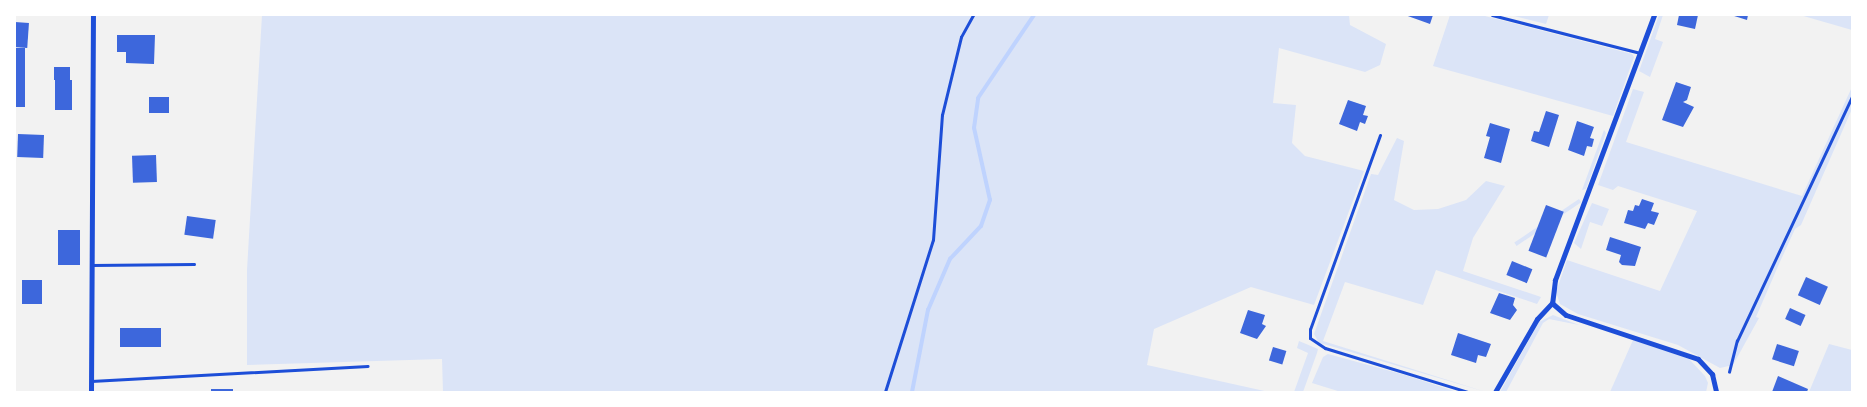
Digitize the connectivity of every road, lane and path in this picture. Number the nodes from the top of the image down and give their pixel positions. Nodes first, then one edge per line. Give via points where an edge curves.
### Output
1 (93, 15) edge
2 (973, 15) edge
3 (1492, 15) edge
4 (1654, 15) edge
5 (1640, 53) junction
6 (1852, 97) edge
7 (1380, 135) dead end
8 (194, 264) dead end
9 (92, 265) junction
10 (1552, 302) junction
11 (368, 366) dead end
12 (1729, 372) dead end
13 (91, 382) junction
14 (91, 392) edge
15 (885, 392) edge
16 (1468, 392) edge
17 (1495, 392) edge
18 (1716, 392) edge

1 - 9 street
2 - 15 path via 961,37 942,115 933,240
3 - 5 lane
4 - 5 street
5 - 10 street via 1555,280
6 - 12 path via 1737,341
7 - 16 lane via 1310,329 1310,338 1325,348
8 - 9 lane
9 - 13 street
10 - 17 street via 1537,319
10 - 18 street via 1566,315 1698,359 1712,374
11 - 13 lane
13 - 14 street

